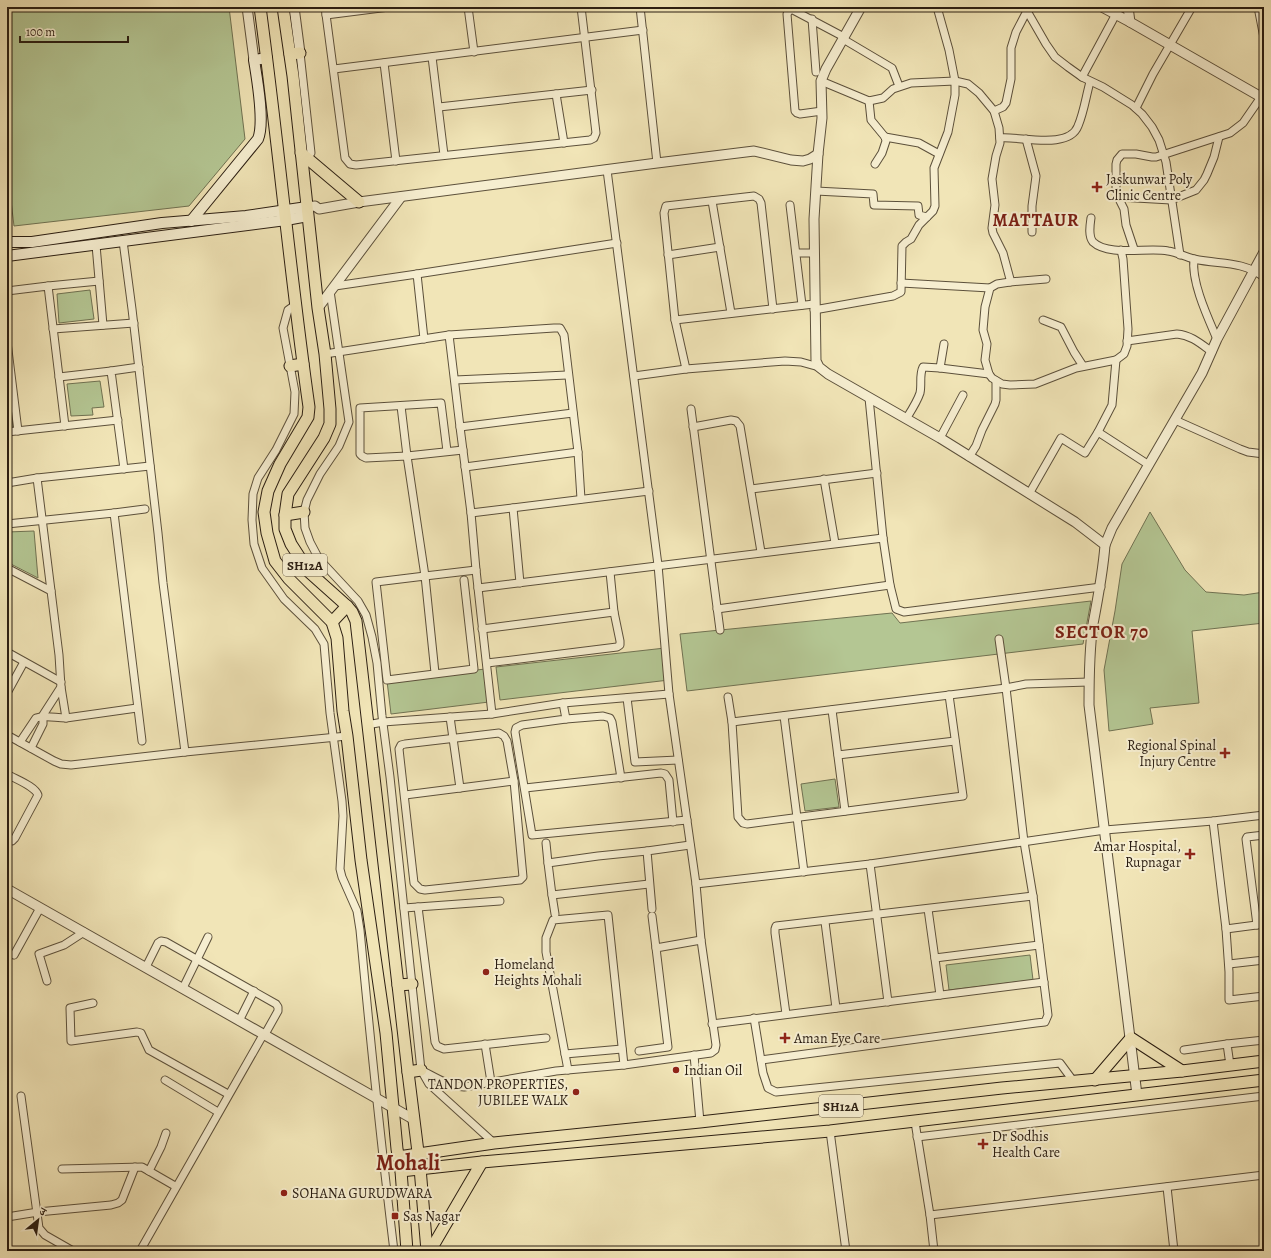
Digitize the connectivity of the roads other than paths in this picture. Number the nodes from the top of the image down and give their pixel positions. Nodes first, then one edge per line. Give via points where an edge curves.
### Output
1 (247, 7) edge
2 (260, 7) edge
3 (283, 7) edge
4 (294, 7) edge
5 (325, 7) edge
6 (389, 7) edge
7 (468, 7) edge
8 (581, 7) edge
9 (640, 7) edge
10 (861, 7) edge
11 (937, 7) edge
12 (1102, 7) edge
13 (1128, 7) edge
14 (1192, 7) edge
15 (1258, 7) edge
16 (1028, 9) edge
17 (1116, 14) junction
18 (326, 15) junction
19 (812, 19) junction
20 (1130, 22) junction
21 (643, 30) junction
22 (584, 38) junction
23 (844, 38) junction
24 (1264, 38) edge
25 (1170, 45) junction
26 (474, 52) junction
27 (295, 54) junction
28 (432, 57) junction
29 (267, 58) junction
30 (254, 60) junction
31 (384, 63) junction
32 (334, 70) junction
33 (816, 72) dead end
34 (1082, 77) junction
35 (821, 81) junction
36 (955, 81) junction
37 (1090, 82) junction
38 (899, 86) junction
39 (592, 90) junction
40 (556, 94) junction
41 (1263, 98) edge
42 (869, 101) junction
43 (438, 107) junction
44 (1136, 108) junction
45 (822, 111) junction
46 (994, 111) junction
47 (885, 137) junction
48 (1219, 137) junction
49 (1000, 138) junction
50 (1026, 139) junction
51 (564, 143) junction
52 (306, 153) junction
53 (818, 154) junction
54 (939, 154) junction
55 (1164, 154) junction
56 (444, 155) junction
57 (396, 161) junction
58 (657, 163) junction
59 (875, 164) dead end
60 (607, 170) junction
61 (816, 191) junction
62 (401, 197) junction
63 (1118, 197) junction
64 (1171, 200) junction
65 (712, 201) junction
66 (359, 202) junction
67 (790, 205) dead end
68 (307, 211) junction
69 (286, 216) junction
70 (927, 217) junction
71 (1090, 218) dead end
72 (191, 221) junction
73 (1032, 232) dead end
74 (7, 242) edge
75 (123, 242) junction
76 (617, 243) junction
77 (96, 245) junction
78 (720, 247) junction
79 (1121, 250) junction
80 (1134, 250) junction
81 (814, 252) junction
82 (1264, 252) edge
83 (796, 253) junction
84 (668, 255) junction
85 (1180, 255) junction
86 (7, 256) edge
87 (1194, 259) junction
88 (1254, 270) junction
89 (417, 274) junction
90 (1264, 277) edge
91 (1046, 279) dead end
92 (99, 281) junction
93 (1010, 282) junction
94 (901, 283) junction
95 (48, 286) junction
96 (332, 288) junction
97 (990, 288) junction
98 (7, 291) edge
99 (295, 305) junction
100 (802, 305) junction
101 (814, 307) junction
102 (318, 308) junction
103 (773, 309) junction
104 (731, 314) junction
105 (675, 320) junction
106 (1043, 320) dead end
107 (134, 323) junction
108 (103, 325) junction
109 (53, 329) junction
110 (450, 335) junction
111 (424, 338) junction
112 (1217, 339) junction
113 (1127, 341) junction
114 (7, 342) edge
115 (944, 344) dead end
116 (339, 352) junction
117 (1212, 352) junction
118 (324, 354) junction
119 (1116, 360) junction
120 (303, 364) junction
121 (290, 366) junction
122 (1084, 366) junction
123 (139, 367) junction
124 (819, 367) junction
125 (940, 368) junction
126 (686, 369) junction
127 (111, 371) junction
128 (989, 374) junction
129 (568, 375) junction
130 (634, 376) junction
131 (59, 377) junction
132 (455, 380) junction
133 (996, 381) junction
134 (10, 385) edge
135 (963, 395) dead end
136 (869, 398) junction
137 (401, 406) junction
138 (691, 409) dead end
139 (572, 413) junction
140 (906, 419) junction
141 (118, 420) junction
142 (1175, 420) junction
143 (65, 426) junction
144 (460, 427) junction
145 (693, 427) junction
146 (18, 431) junction
147 (7, 432) edge
148 (1098, 432) junction
149 (940, 438) junction
150 (463, 450) junction
151 (447, 451) junction
152 (578, 452) junction
153 (1264, 454) edge
154 (407, 456) junction
155 (969, 457) junction
156 (1149, 465) junction
157 (150, 466) junction
158 (465, 467) junction
159 (124, 469) junction
160 (877, 473) junction
161 (37, 478) junction
162 (824, 479) junction
163 (7, 483) edge
164 (751, 488) junction
165 (649, 491) junction
166 (1029, 494) junction
167 (581, 499) junction
168 (513, 508) junction
169 (145, 509) dead end
170 (304, 512) junction
171 (114, 513) junction
172 (471, 513) junction
173 (285, 515) junction
174 (42, 520) junction
175 (7, 524) edge
176 (883, 538) junction
177 (835, 543) junction
178 (1104, 545) junction
179 (761, 552) junction
180 (711, 559) junction
181 (658, 565) junction
182 (7, 568) edge
183 (476, 570) junction
184 (610, 572) junction
185 (425, 576) junction
186 (464, 580) dead end
187 (520, 582) junction
188 (890, 584) junction
189 (1101, 587) junction
190 (478, 588) junction
191 (51, 591) junction
192 (347, 606) junction
193 (717, 609) junction
194 (614, 612) junction
195 (332, 622) junction
196 (482, 629) junction
197 (720, 630) dead end
198 (998, 639) dead end
199 (7, 652) edge
200 (24, 662) junction
201 (487, 663) junction
202 (435, 673) junction
203 (1089, 682) junction
204 (61, 684) junction
205 (1006, 688) junction
206 (7, 693) edge
207 (669, 694) junction
208 (950, 695) junction
209 (728, 697) dead end
210 (627, 698) junction
211 (563, 704) junction
212 (137, 708) junction
213 (832, 710) junction
214 (492, 714) junction
215 (43, 715) junction
216 (784, 716) junction
217 (66, 718) junction
218 (450, 718) junction
219 (566, 719) junction
220 (383, 722) junction
221 (732, 722) junction
222 (367, 725) junction
223 (7, 735) edge
224 (347, 736) junction
225 (334, 737) junction
226 (452, 739) junction
227 (142, 741) dead end
228 (955, 741) junction
229 (20, 742) junction
230 (31, 748) junction
231 (186, 752) junction
232 (838, 755) junction
233 (678, 760) junction
234 (7, 774) edge
235 (621, 778) junction
236 (514, 781) junction
237 (460, 788) junction
238 (525, 788) junction
239 (405, 795) junction
240 (845, 811) junction
241 (1264, 815) edge
242 (797, 817) junction
243 (687, 820) junction
244 (1213, 821) junction
245 (673, 822) junction
246 (1105, 830) junction
247 (1264, 835) edge
248 (7, 841) edge
249 (1024, 842) junction
250 (546, 843) dead end
251 (690, 845) junction
252 (647, 851) junction
253 (548, 863) junction
254 (870, 864) junction
255 (804, 872) junction
256 (650, 884) junction
257 (696, 884) junction
258 (7, 889) edge
259 (552, 895) junction
260 (1033, 896) junction
261 (500, 901) dead end
262 (418, 907) junction
263 (40, 908) junction
264 (404, 908) junction
265 (928, 909) junction
266 (555, 914) dead end
267 (877, 915) junction
268 (419, 918) junction
269 (405, 920) junction
270 (824, 922) junction
271 (1260, 925) edge
272 (1226, 929) junction
273 (84, 932) junction
274 (208, 937) dead end
275 (701, 940) junction
276 (1039, 945) junction
277 (656, 948) junction
278 (14, 955) dead end
279 (935, 958) junction
280 (197, 960) junction
281 (1264, 960) edge
282 (1229, 964) junction
283 (146, 967) junction
284 (47, 981) dead end
285 (1044, 982) junction
286 (412, 984) junction
287 (398, 985) junction
288 (183, 988) junction
289 (254, 991) junction
290 (940, 995) junction
291 (1264, 996) edge
292 (888, 1002) junction
293 (92, 1003) dead end
294 (836, 1008) junction
295 (786, 1014) junction
296 (754, 1018) junction
297 (239, 1021) junction
298 (712, 1024) junction
299 (264, 1035) junction
300 (546, 1038) dead end
301 (1131, 1038) junction
302 (1264, 1040) edge
303 (485, 1044) junction
304 (1227, 1044) junction
305 (1184, 1050) dead end
306 (639, 1051) dead end
307 (622, 1052) junction
308 (694, 1055) junction
309 (565, 1056) junction
310 (761, 1060) junction
311 (1264, 1061) edge
312 (624, 1065) junction
313 (1230, 1065) junction
314 (421, 1070) junction
315 (568, 1070) junction
316 (1182, 1071) junction
317 (408, 1072) junction
318 (1135, 1076) junction
319 (164, 1080) dead end
320 (1095, 1080) junction
321 (1264, 1080) edge
322 (491, 1082) junction
323 (1074, 1082) junction
324 (228, 1094) junction
325 (1138, 1095) junction
326 (21, 1096) dead end
327 (1264, 1096) edge
328 (376, 1098) junction
329 (394, 1108) junction
330 (218, 1112) junction
331 (413, 1119) junction
332 (700, 1122) junction
333 (915, 1122) junction
334 (830, 1131) junction
335 (166, 1133) dead end
336 (917, 1137) junction
337 (494, 1143) junction
338 (418, 1154) junction
339 (398, 1156) junction
340 (482, 1162) junction
341 (135, 1167) junction
342 (420, 1168) junction
343 (62, 1169) dead end
344 (149, 1171) junction
345 (401, 1171) junction
346 (1264, 1175) edge
347 (175, 1186) junction
348 (1167, 1187) junction
349 (38, 1212) junction
350 (930, 1215) junction
351 (7, 1218) edge
352 (73, 1251) edge
353 (140, 1251) edge
354 (394, 1251) edge
355 (406, 1251) edge
356 (429, 1251) edge
357 (846, 1251) edge
358 (934, 1251) edge
359 (1174, 1251) edge

1 - 30 street
2 - 29 main road, SH12A
3 - 27 main road, SH12A
4 - 27 street
5 - 18 street
6 - 18 street
7 - 26 street
8 - 22 street
9 - 21 street
10 - 23 street
11 - 36 street
12 - 17 street
13 - 20 street
14 - 25 street
15 - 24 street
16 - 34 street via 1050,50 1061,62
16 - 46 street via 1011,48 1011,79 1006,103
17 - 20 street
17 - 34 street
18 - 32 street
19 - 23 street
19 - 33 street
19 - 45 street via 793,10 787,14 795,111 800,114
20 - 25 street
21 - 22 street
21 - 58 street
22 - 26 street
22 - 39 street
23 - 35 street
23 - 38 street via 892,68
25 - 41 street
25 - 44 street
26 - 28 street
27 - 52 main road, SH12A
28 - 31 street
28 - 43 street
29 - 30 main road
29 - 69 main road, SH12A
30 - 72 main road via 260,120 258,139
31 - 32 street
31 - 57 street
32 - 57 street via 345,158 356,166
34 - 37 street
35 - 42 street
35 - 45 street
36 - 38 street
36 - 46 street via 973,87
36 - 54 street via 949,126
37 - 44 street
37 - 50 street via 1076,131 1068,137 1055,140
38 - 42 street via 883,98
39 - 40 street
39 - 51 street via 596,133 594,138
40 - 43 street
40 - 51 street
41 - 48 street via 1236,129
42 - 47 street via 871,120
43 - 56 street
44 - 55 street via 1152,126
45 - 53 street
46 - 49 street
47 - 54 street via 919,143
47 - 59 street via 884,150
48 - 55 street
48 - 64 street via 1212,163 1200,186
49 - 50 street
49 - 93 street via 992,179 995,205 992,228 1005,259
50 - 73 street via 1036,176
51 - 56 street
52 - 66 main road
52 - 68 main road, SH12A
53 - 58 street via 803,161 754,152
53 - 61 street
54 - 70 street via 934,168 935,206
55 - 63 street via 1152,157 1122,154 1116,164
55 - 64 street
56 - 57 street
58 - 60 street
60 - 62 street
60 - 76 street
61 - 70 street via 873,194 874,205 918,206 919,215
61 - 81 street
62 - 66 street
62 - 96 street
63 - 64 street
63 - 80 street via 1124,209
64 - 85 street
65 - 78 street
65 - 84 street via 666,206 664,213
65 - 103 street via 754,196 762,203
66 - 68 street via 319,209 315,206
67 - 83 street
68 - 69 main road
68 - 102 main road, SH12A
69 - 72 main road via 246,216
69 - 75 main road
69 - 99 main road, SH12A
70 - 94 street via 911,239 902,246
71 - 79 street via 1092,240 1108,249
72 - 74 main road via 32,242
75 - 77 main road
75 - 107 street
76 - 89 street
76 - 130 street
77 - 86 main road
77 - 92 street
78 - 84 street
78 - 104 street
79 - 80 street
79 - 113 street via 1128,320
80 - 85 street via 1167,250
81 - 83 street
81 - 101 street
82 - 88 street
83 - 100 street
84 - 105 street
85 - 87 street
87 - 88 street via 1230,263
87 - 112 street via 1195,279
88 - 90 street
88 - 112 street
89 - 96 street
89 - 111 street
91 - 93 street
92 - 95 street
92 - 108 street
93 - 97 street
94 - 97 street
94 - 101 street via 901,292 893,296
95 - 98 street
95 - 109 street
96 - 102 street
96 - 116 street
97 - 128 street via 982,330 987,344 985,360
99 - 120 main road, SH12A
99 - 121 street via 288,310 283,328
100 - 101 street
100 - 103 street
101 - 124 street via 816,360
102 - 118 main road, SH12A
103 - 104 street
104 - 105 street
105 - 126 street
106 - 122 street via 1064,329 1067,339
107 - 108 street
107 - 123 street
108 - 109 street
109 - 131 street
110 - 111 street
110 - 129 street via 560,328 564,335
110 - 132 street
111 - 116 street
112 - 117 street
113 - 117 street via 1177,334 1195,340
113 - 119 street via 1124,354
114 - 134 street
115 - 125 street
116 - 118 street
116 - 170 street via 349,422 339,446 320,474
117 - 142 street
118 - 173 main road, SH12A via 330,424 324,438 288,494
119 - 122 street
119 - 148 street via 1112,404
120 - 121 main road
120 - 195 main road, SH12A via 308,417 280,464 268,491 264,512 275,561 289,579
121 - 225 street via 295,392 294,414 258,478 253,494 254,544 262,568 271,581 284,599 315,628 324,644
122 - 133 street via 1036,384 1010,385
123 - 127 street
123 - 157 street
124 - 126 street via 785,361
124 - 136 street
125 - 128 street
125 - 140 street via 923,367 921,370 919,396
126 - 130 street
127 - 131 street
127 - 141 street
128 - 133 street
129 - 132 street
129 - 139 street
130 - 165 street
131 - 143 street
132 - 144 street
133 - 155 street via 995,404
134 - 146 street
135 - 149 street
136 - 140 street
136 - 160 street
137 - 151 street via 441,403
137 - 154 street
137 - 154 street via 360,408 360,454 366,458
138 - 145 street
139 - 144 street
139 - 152 street
140 - 149 street
141 - 143 street
141 - 159 street
142 - 153 street via 1240,449
142 - 156 street
143 - 146 street
144 - 150 street
145 - 164 street via 731,420 740,426
145 - 180 street
146 - 147 street
148 - 156 street
148 - 166 street via 1085,453 1061,438
149 - 155 street
150 - 151 street
150 - 158 street
151 - 154 street
152 - 158 street
152 - 167 street
154 - 185 street
155 - 166 street
156 - 178 street
157 - 159 street
157 - 231 street via 162,583
158 - 172 street
159 - 161 street
160 - 162 street
160 - 176 street
161 - 163 street
161 - 174 street
162 - 164 street
162 - 177 street
164 - 179 street
165 - 167 street
165 - 181 street
166 - 178 street via 1074,522
167 - 168 street
168 - 172 street
168 - 187 street
169 - 171 street
170 - 173 main road
170 - 220 street via 305,528 319,559 358,601 366,615 377,663
171 - 174 street
171 - 212 street
172 - 183 street
173 - 192 main road, SH12A via 285,529 291,544 309,572
174 - 175 street
174 - 191 street
176 - 177 street
176 - 188 street
177 - 179 street
178 - 189 street
179 - 180 street
180 - 181 street
180 - 193 street
181 - 184 street
181 - 207 street
182 - 191 street
183 - 185 street
183 - 190 street
184 - 187 street
184 - 194 street
185 - 202 street
185 - 202 street via 376,582 387,680
186 - 202 street via 474,669
187 - 190 street
188 - 189 street via 896,609 904,612
188 - 193 street
189 - 203 street via 1093,625
190 - 196 street
191 - 204 street
192 - 195 main road
192 - 222 main road, SH12A via 356,621
193 - 197 street
194 - 196 street
194 - 201 street via 620,641 617,647
195 - 224 main road, SH12A via 337,638
196 - 201 street
198 - 205 street
199 - 200 street
200 - 204 street
200 - 206 street
201 - 214 street
203 - 205 street via 1026,684
203 - 246 street
204 - 215 street
204 - 217 street
205 - 208 street
205 - 249 street
207 - 210 street
207 - 233 street
208 - 213 street
208 - 228 street
209 - 221 street
210 - 211 street
210 - 233 street via 635,762
211 - 214 street
211 - 219 street
212 - 217 street
212 - 227 street
213 - 216 street
213 - 232 street
214 - 218 street
215 - 217 street
215 - 229 street via 36,718
215 - 230 street via 44,724
216 - 221 street
216 - 242 street
218 - 220 street
218 - 226 street
219 - 235 street via 603,716 610,718
219 - 238 street via 516,728
220 - 222 street
220 - 264 street
221 - 242 street via 740,820 747,824
222 - 287 main road, SH12A
223 - 229 street
224 - 225 street
224 - 329 main road, SH12A
225 - 231 street
225 - 328 street via 343,816 340,869 359,921
226 - 236 street via 499,733 504,736
226 - 237 street
226 - 239 street via 401,745 399,749
228 - 232 street
228 - 240 street via 963,796
229 - 230 street
230 - 231 street via 61,764 71,765
232 - 240 street
233 - 243 street
234 - 248 street via 32,787 38,795 15,838 12,842
235 - 238 street
235 - 245 street via 664,774 668,780
236 - 237 street
236 - 239 street via 523,874 520,880 420,889 414,883
237 - 239 street
238 - 245 street via 532,835
240 - 242 street
241 - 244 street
242 - 255 street
243 - 245 street
243 - 251 street
244 - 246 street
244 - 272 street
246 - 249 street
246 - 301 street
247 - 271 street via 1246,839
249 - 254 street
249 - 260 street
250 - 253 street
251 - 252 street
251 - 257 street
252 - 253 street
252 - 256 street
253 - 259 street
254 - 255 street
254 - 267 street
255 - 257 street
256 - 259 street
256 - 277 street
257 - 275 street
258 - 263 street
259 - 266 street
260 - 265 street
260 - 276 street
261 - 262 street
262 - 264 street
262 - 268 street
263 - 273 street
263 - 278 street
264 - 269 street
265 - 267 street
265 - 279 street
267 - 270 street
267 - 292 street
268 - 269 street
268 - 303 street via 435,1042 444,1048
269 - 286 street
270 - 294 street
270 - 295 street via 776,926
271 - 272 street
272 - 282 street
273 - 283 street
273 - 284 street via 64,945 38,954
274 - 280 street
275 - 277 street
275 - 298 street
276 - 279 street
276 - 285 street
277 - 306 street via 668,1047
279 - 290 street
280 - 283 street via 161,941
280 - 288 street
280 - 289 street
281 - 282 street
282 - 291 street via 1229,1000
283 - 288 street
285 - 290 street
285 - 310 street via 1048,1016 1045,1022
286 - 287 main road
286 - 314 street
287 - 317 main road, SH12A
288 - 297 street
289 - 297 street
289 - 299 street via 278,1007
290 - 292 street
292 - 294 street
293 - 324 street via 70,1008 71,1041 141,1033 149,1050
294 - 295 street
295 - 296 street
296 - 298 street
296 - 310 street
297 - 299 street
298 - 308 street via 715,1050
299 - 324 street
299 - 328 street
300 - 303 street
301 - 316 main road
301 - 318 street
301 - 320 main road
302 - 304 street
303 - 322 street
304 - 305 street
304 - 313 street
307 - 309 street
307 - 309 street via 608,915 553,920 546,938
307 - 312 street
308 - 312 street
308 - 332 street
309 - 315 street
310 - 323 street via 768,1088 776,1092 1060,1063
311 - 313 main road, SH12A
312 - 315 street
313 - 316 main road, SH12A
314 - 317 main road
314 - 322 street via 455,1086
314 - 337 street via 429,1084
315 - 322 street
316 - 318 main road, SH12A
317 - 331 main road, SH12A
318 - 320 main road, SH12A
318 - 325 street
319 - 330 street
320 - 323 main road, SH12A
321 - 325 main road, SH12A
323 - 332 main road, SH12A
324 - 330 street
325 - 333 main road, SH12A
326 - 349 street
327 - 336 street
328 - 329 street
328 - 354 street
329 - 331 street
329 - 339 main road, SH12A
330 - 347 street
331 - 338 main road, SH12A
332 - 337 main road, SH12A
333 - 334 main road, SH12A
333 - 336 street
334 - 340 main road, SH12A
334 - 357 street
335 - 344 street
336 - 350 street
337 - 338 main road, SH12A
338 - 339 main road, SH12A
338 - 342 main road, SH12A
339 - 345 main road, SH12A
340 - 342 main road, SH12A
340 - 356 main road
341 - 343 street
341 - 344 street
341 - 349 street via 122,1200 118,1203
342 - 345 main road, SH12A
342 - 356 main road
344 - 347 street
345 - 355 main road
346 - 348 street
347 - 353 street
348 - 350 street
348 - 359 street
349 - 351 street
349 - 352 street via 41,1232
350 - 358 street

